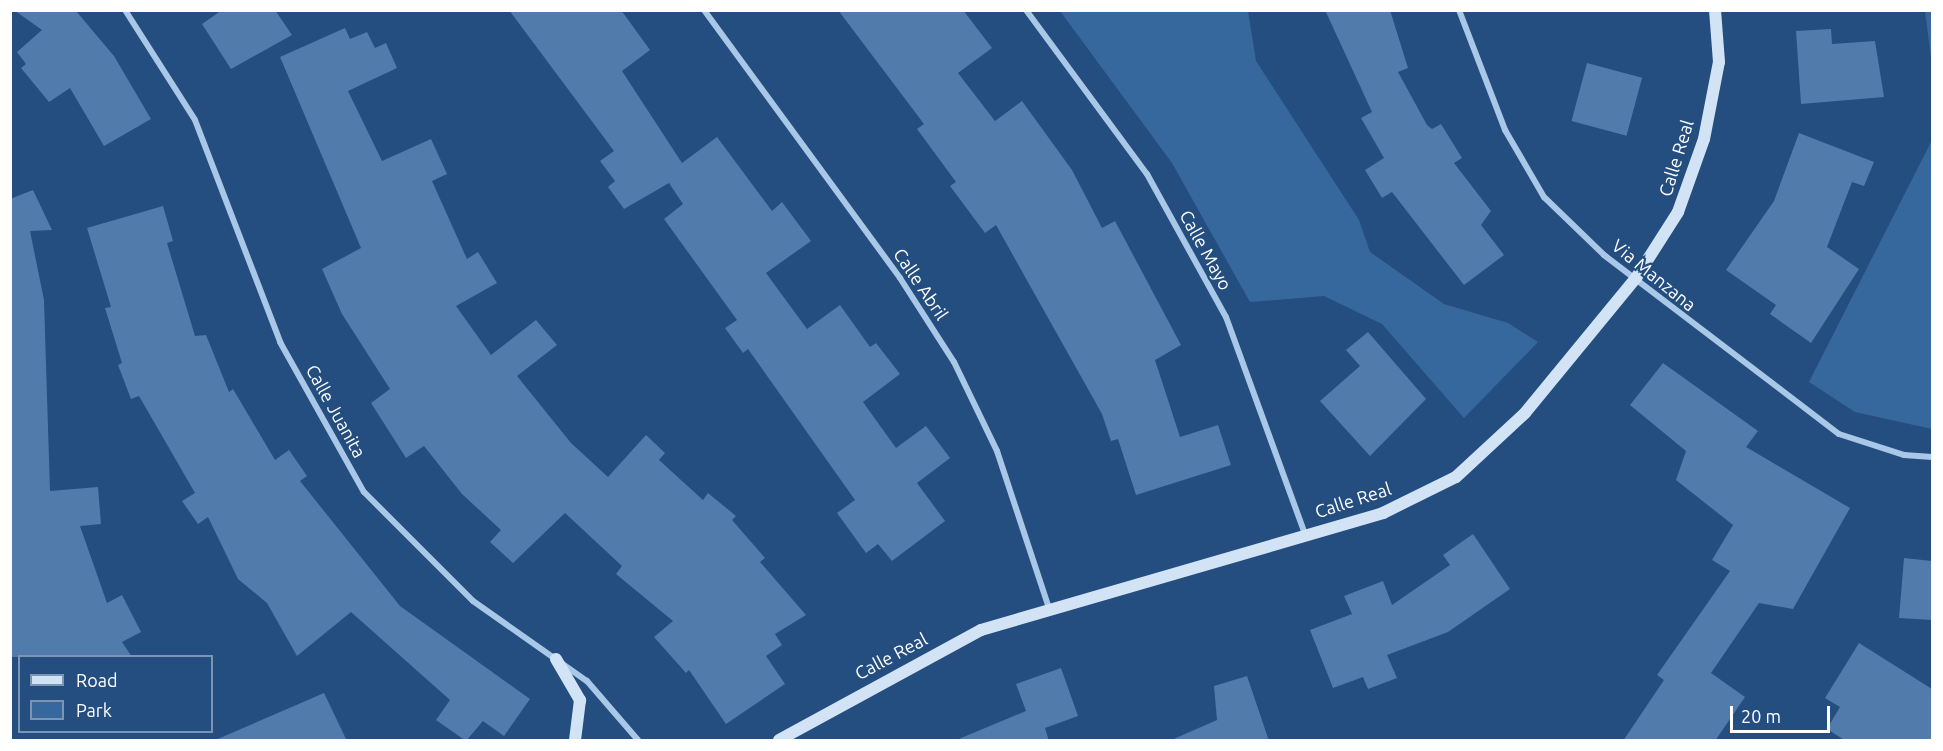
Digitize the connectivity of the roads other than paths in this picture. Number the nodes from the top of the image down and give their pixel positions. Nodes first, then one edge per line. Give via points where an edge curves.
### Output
1 (125, 10) edge
2 (704, 10) edge
3 (1026, 10) edge
4 (1459, 10) edge
5 (1715, 10) edge
6 (1636, 278) junction
7 (1932, 457) edge
8 (1305, 534) junction
9 (1049, 608) junction
10 (556, 660) junction
11 (575, 741) edge
12 (638, 741) edge
13 (779, 741) edge

1 - 10 street, Calle Juanita via 195,120 280,342 364,492 472,602
2 - 9 street, Calle Abril via 900,278 954,363 997,451
3 - 8 street, Calle Mayo via 1147,174 1226,318
4 - 6 street, Via Manzana via 1505,130 1544,197
5 - 6 street, Calle Real via 1719,62 1704,138 1678,212
6 - 7 street, Via Manzana via 1839,434 1904,455
6 - 8 street, Calle Real via 1526,413 1456,477 1383,513
8 - 9 street, Calle Real
9 - 13 street, Calle Real via 971,634
10 - 11 street via 580,700
10 - 12 street, Calle Juanita via 587,681

